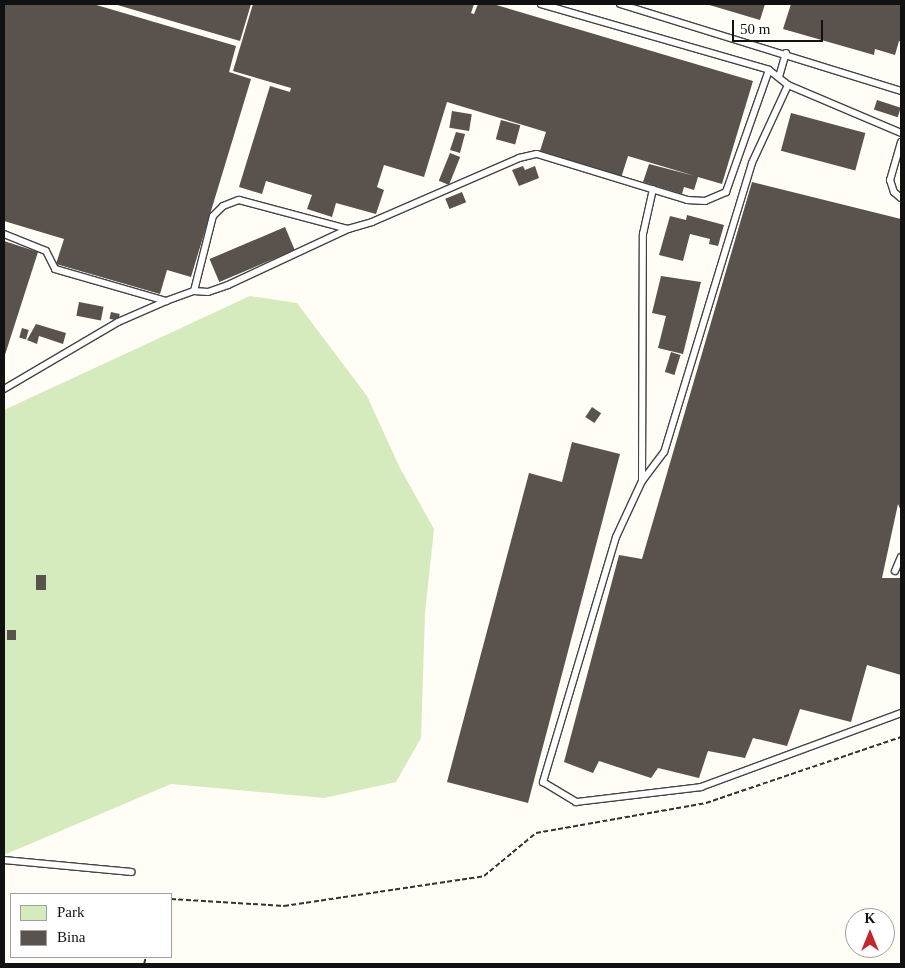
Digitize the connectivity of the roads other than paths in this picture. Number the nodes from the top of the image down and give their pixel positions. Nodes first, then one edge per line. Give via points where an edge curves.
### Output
1 (541, 4) edge
2 (620, 4) edge
3 (786, 53) junction
4 (769, 70) junction
5 (779, 77) junction
6 (788, 85) junction
7 (901, 91) edge
8 (901, 133) edge
9 (901, 142) edge
10 (653, 189) junction
11 (901, 198) edge
12 (348, 229) junction
13 (4, 234) edge
14 (194, 291) junction
15 (166, 301) junction
16 (4, 389) edge
17 (642, 481) junction
18 (901, 558) edge
19 (895, 571) dead end
20 (901, 713) edge
21 (4, 860) edge
22 (131, 872) dead end

1 - 4 lane
2 - 3 lane
3 - 5 lane
3 - 7 lane
4 - 5 lane
4 - 10 lane via 726,192 705,201 687,200
5 - 6 lane
6 - 8 lane
6 - 17 lane via 752,163 664,452
9 - 11 lane via 890,180 894,192
10 - 12 lane via 537,154 519,158 372,222
10 - 17 lane via 643,234
12 - 14 lane via 228,285 208,292
12 - 14 lane via 239,200 223,206 213,216
13 - 15 lane via 46,251 55,268
14 - 15 lane
15 - 16 lane via 118,322
17 - 20 lane via 616,537 543,782 576,802 701,787
18 - 19 lane
21 - 22 lane

